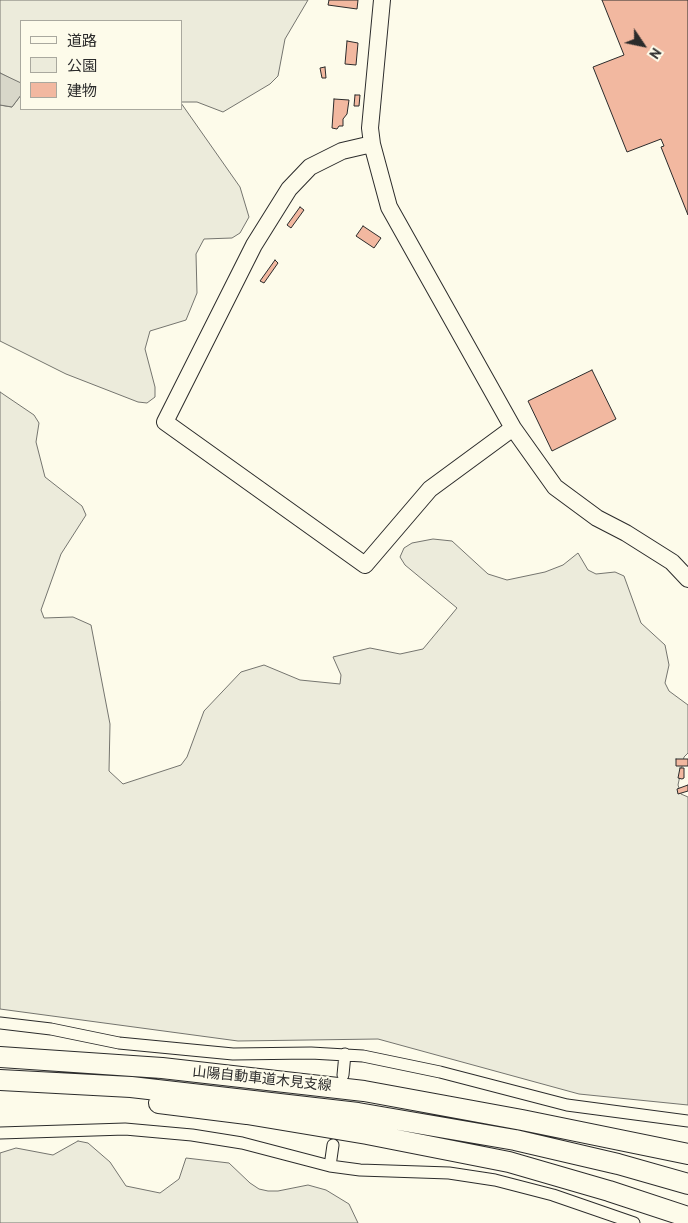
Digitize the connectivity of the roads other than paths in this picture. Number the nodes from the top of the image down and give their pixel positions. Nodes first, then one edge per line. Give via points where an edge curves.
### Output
1 (382, 0) edge
2 (372, 144) junction
3 (513, 428) junction
4 (688, 580) edge
5 (0, 1023) edge
6 (346, 1054) junction
7 (0, 1057) edge
8 (343, 1075) dead end
9 (0, 1080) edge
10 (42, 1082) junction
11 (522, 1120) junction
12 (688, 1121) edge
13 (0, 1133) edge
14 (333, 1145) dead end
15 (688, 1154) edge
16 (688, 1163) edge
17 (330, 1166) junction
18 (688, 1184) edge
19 (688, 1217) edge
20 (634, 1223) edge

1 - 2 street via 370,128
2 - 3 street via 389,207
2 - 3 street via 342,151 310,166 289,189 254,245 165,422 365,565 430,489
3 - 4 street via 555,487 597,518 672,562
5 - 6 street via 51,1029 119,1043 233,1054
6 - 8 street
6 - 12 street via 440,1072 567,1105
7 - 11 highway, 山陽自動車道木見支線 via 162,1068 355,1090
9 - 10 highway
10 - 18 highway via 130,1087 358,1113 515,1140
10 - 19 highway via 128,1100 247,1114 367,1134 509,1162
11 - 15 highway
11 - 16 highway
13 - 17 street via 125,1129 192,1134 242,1143
14 - 17 street
17 - 20 street via 449,1173 495,1180 553,1195

